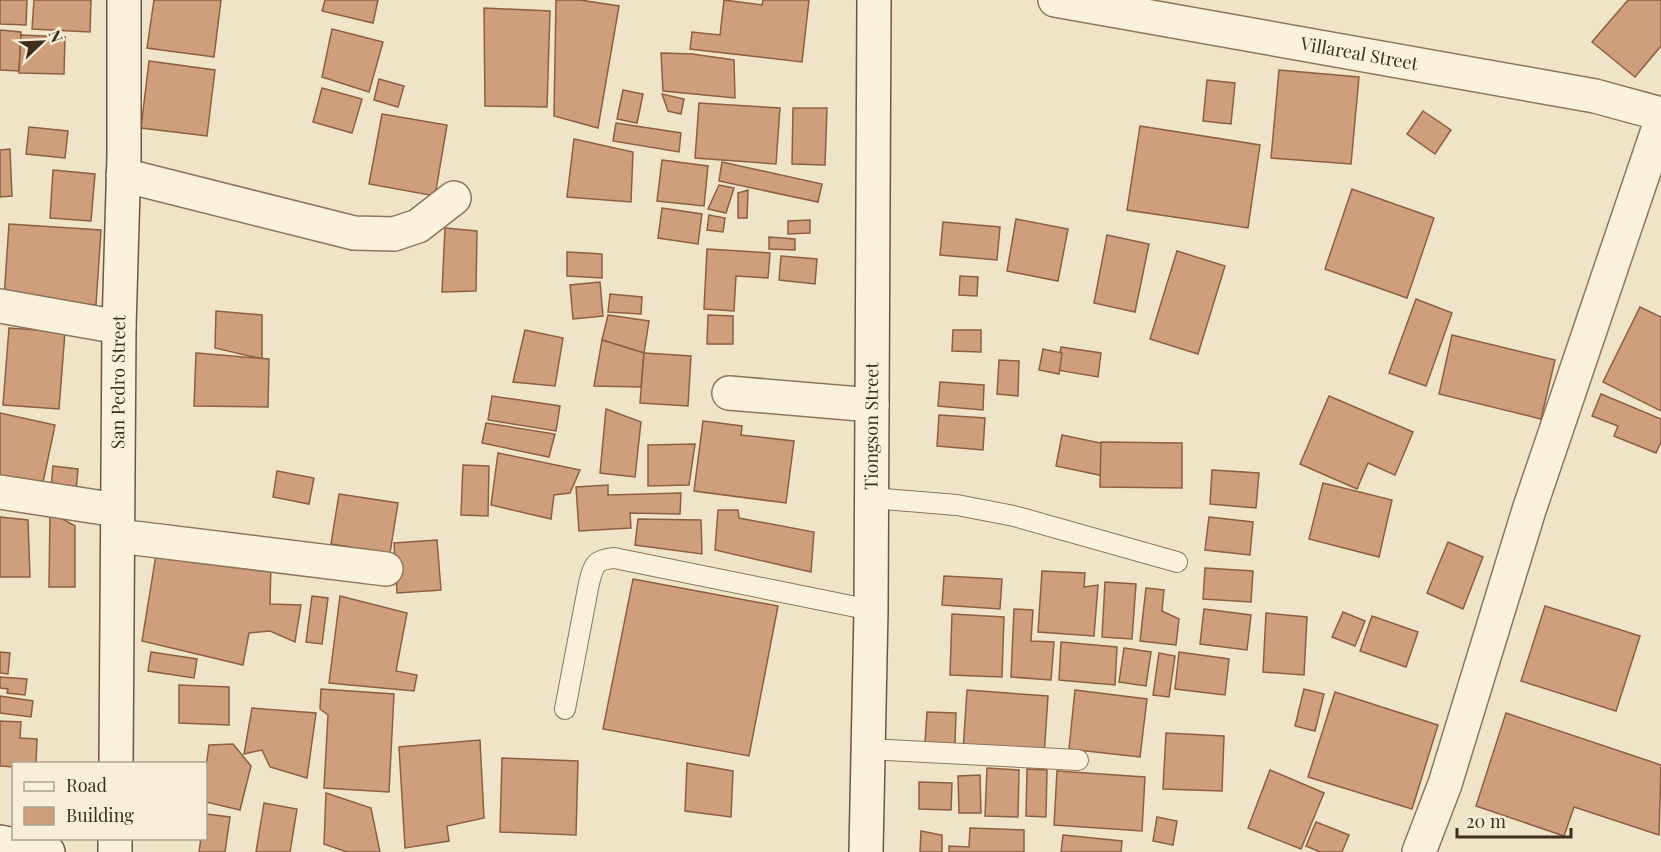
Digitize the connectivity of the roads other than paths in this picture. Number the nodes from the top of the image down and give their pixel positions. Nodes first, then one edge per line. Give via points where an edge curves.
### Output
1 (124, 0) edge
2 (874, 0) edge
3 (1055, 0) edge
4 (1661, 114) edge
5 (1661, 121) edge
6 (123, 175) junction
7 (454, 198) dead end
8 (0, 306) edge
9 (119, 327) junction
10 (729, 393) dead end
11 (872, 405) junction
12 (0, 492) edge
13 (871, 498) junction
14 (118, 523) junction
15 (1177, 562) dead end
16 (386, 569) dead end
17 (871, 610) junction
18 (565, 709) dead end
19 (868, 749) junction
20 (1078, 760) dead end
21 (116, 762) edge
22 (0, 842) edge
23 (48, 852) edge
24 (866, 852) edge
25 (1419, 852) edge

1 - 6 street, San Pedro Street
2 - 11 street, Tiongson Street
3 - 4 street, Villareal Street via 1595,96
5 - 25 street via 1533,499 1445,784
6 - 7 street via 354,233 394,234 418,226
6 - 9 street, San Pedro Street
8 - 9 street
9 - 14 street, San Pedro Street
10 - 11 street
11 - 13 street, Tiongson Street
12 - 14 street
13 - 15 lane via 957,505 1014,516
13 - 17 street, Tiongson Street
14 - 16 street
14 - 21 street, San Pedro Street
17 - 18 lane via 614,558 602,559 594,565 589,582
17 - 19 street, Tiongson Street
19 - 20 lane
19 - 24 street, Tiongson Street
22 - 23 street

